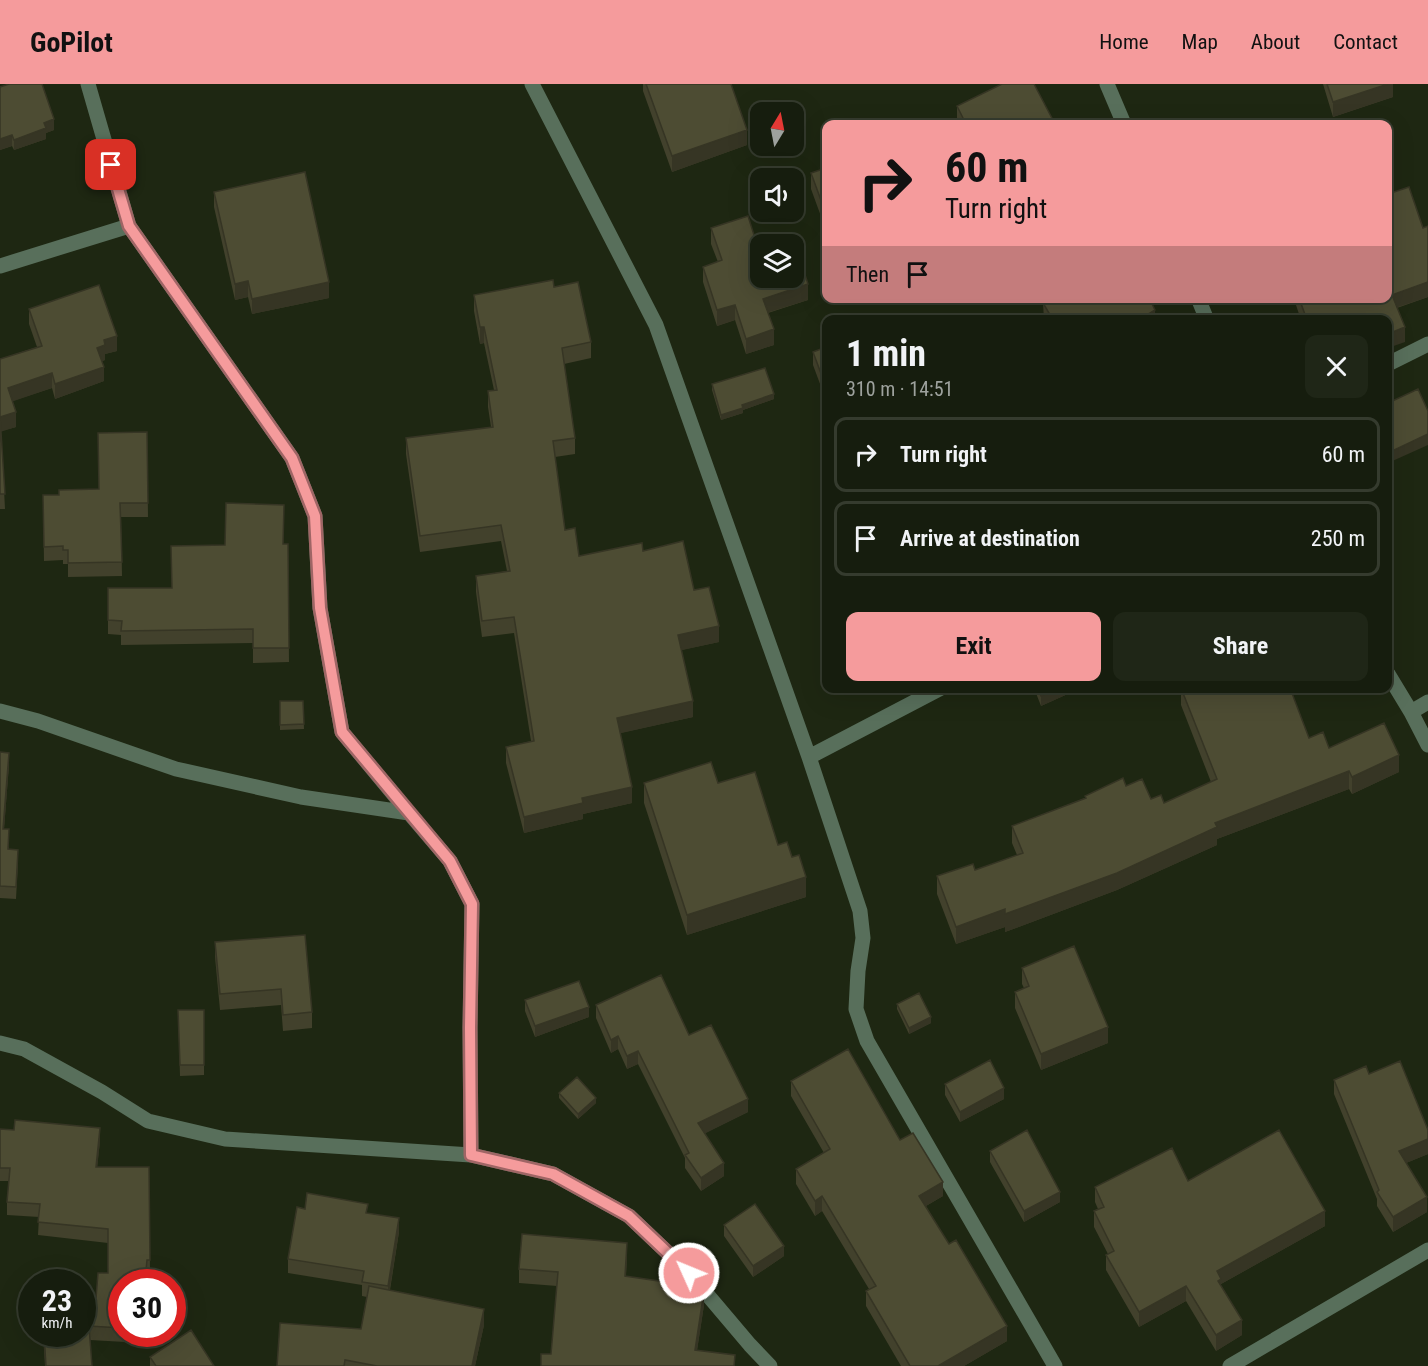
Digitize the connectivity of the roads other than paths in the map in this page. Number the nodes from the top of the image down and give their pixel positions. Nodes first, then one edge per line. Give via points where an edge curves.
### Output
1 (88, 84) edge
2 (532, 84) edge
3 (1107, 84) edge
4 (1122, 120) edge
5 (129, 226) junction
6 (0, 266) edge
7 (1428, 344) edge
8 (1392, 362) edge
9 (1392, 681) edge
10 (931, 693) edge
11 (1428, 702) edge
12 (0, 711) edge
13 (1411, 712) junction
14 (1428, 745) edge
15 (808, 757) junction
16 (409, 813) junction
17 (0, 1042) edge
18 (471, 1155) junction
19 (1428, 1250) edge
20 (770, 1366) edge
21 (1055, 1366) edge
22 (1230, 1366) edge

1 - 5 street
2 - 15 street via 656,325
3 - 4 street
5 - 6 street
5 - 16 street via 292,458 315,516 320,608 342,732
7 - 8 street
9 - 13 street
10 - 15 street
11 - 13 street
12 - 16 street via 176,769 301,797
13 - 14 street
15 - 21 street via 860,911 863,938 856,1009 867,1041
16 - 18 street via 450,861 472,904
17 - 18 street via 24,1049 148,1121 225,1139
18 - 20 street via 553,1174 629,1216 689,1273
19 - 22 street

